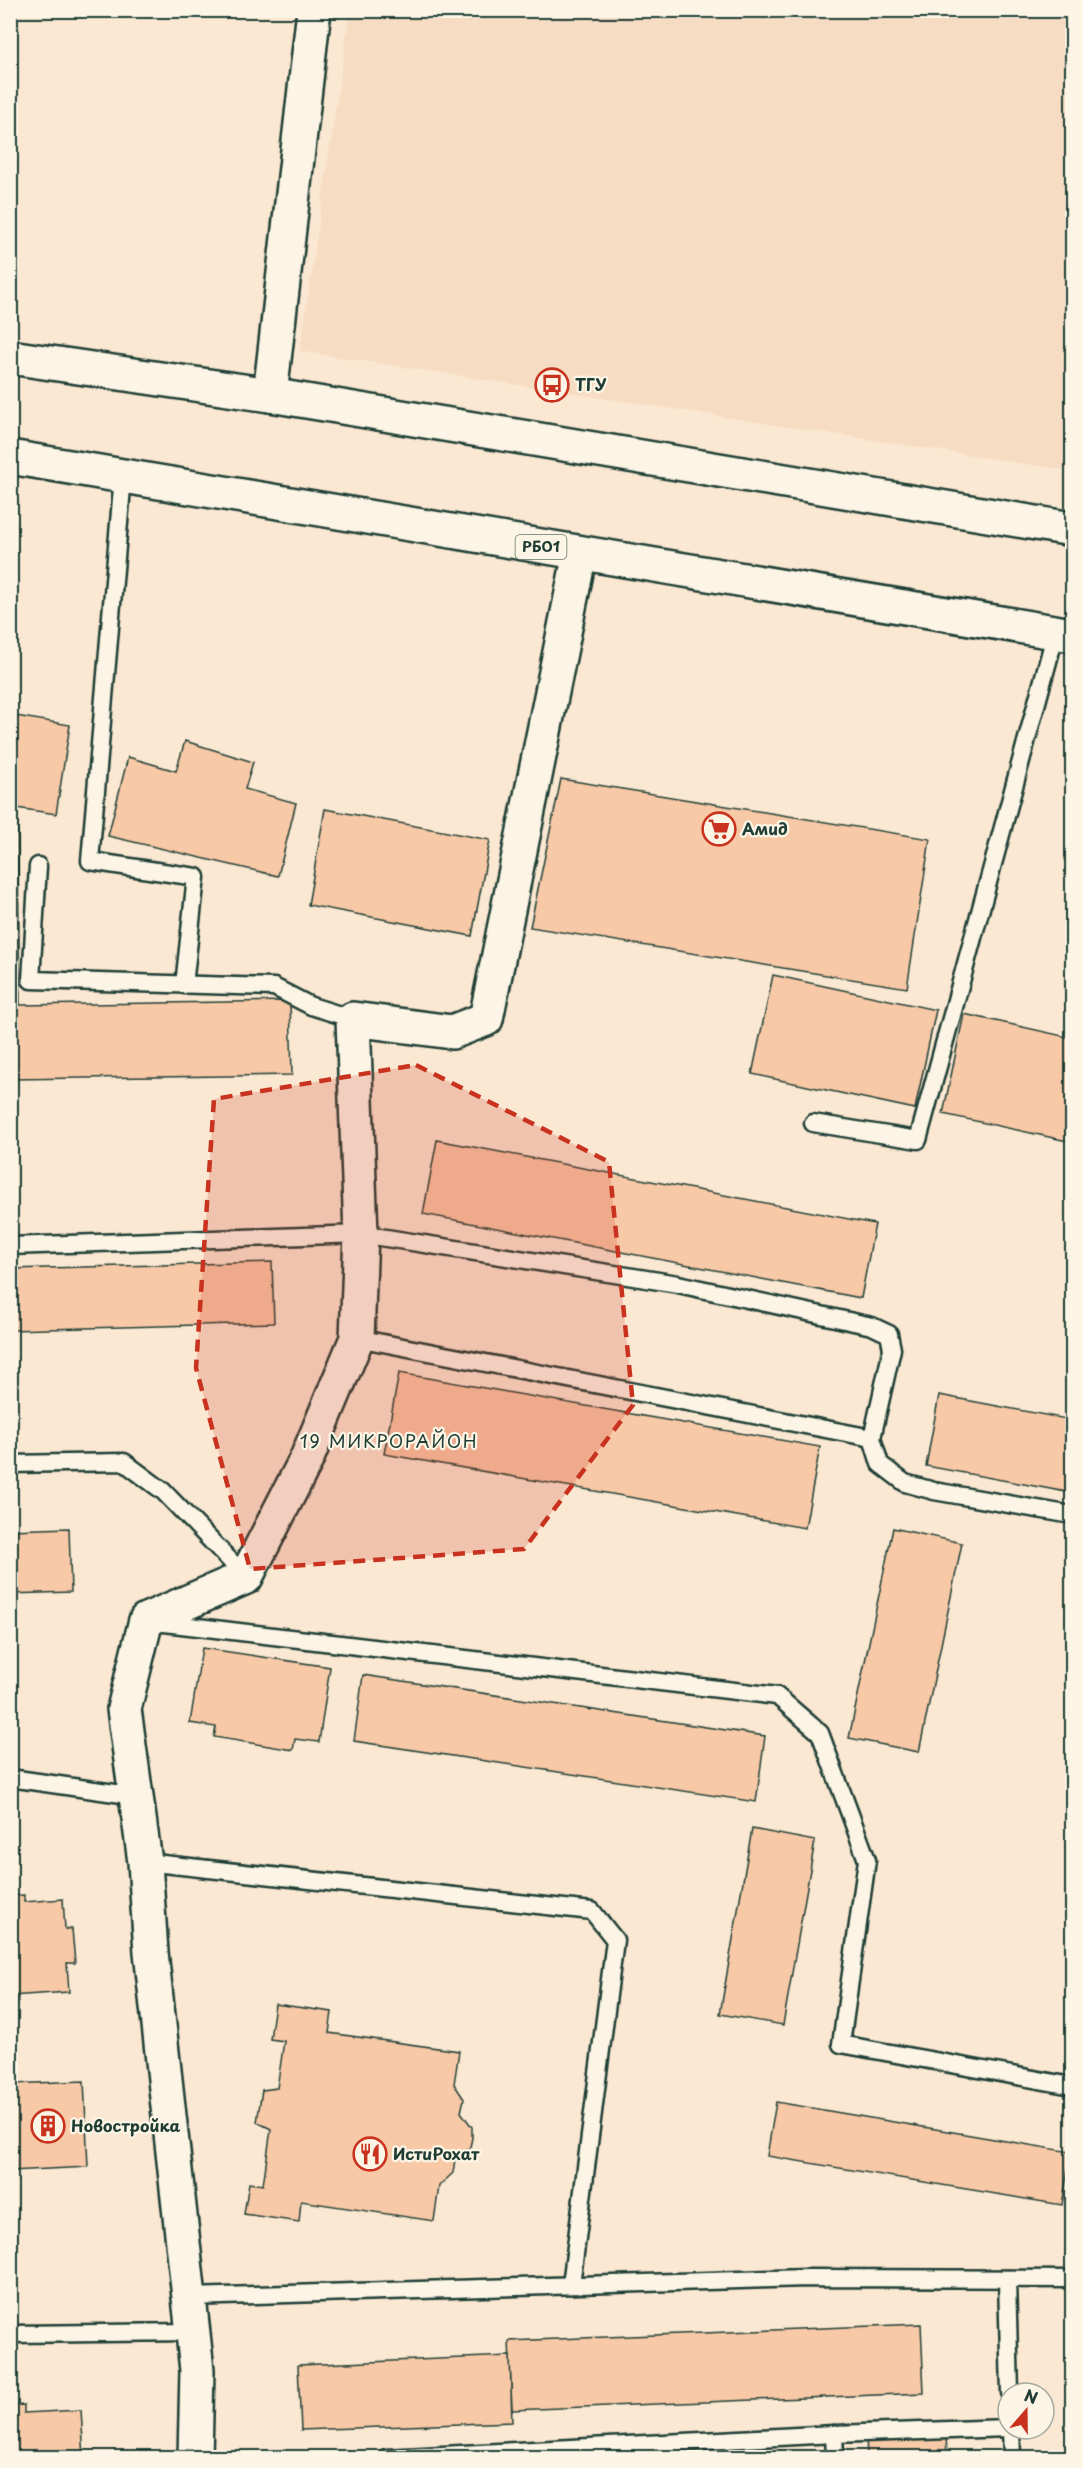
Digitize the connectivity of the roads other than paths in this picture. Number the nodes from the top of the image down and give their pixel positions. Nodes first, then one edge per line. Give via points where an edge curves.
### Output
1 (314, 10) edge
2 (10, 357) edge
3 (270, 395) junction
4 (10, 457) edge
5 (123, 476) junction
6 (1072, 529) edge
7 (580, 553) junction
8 (1064, 634) edge
9 (38, 866) dead end
10 (184, 985) junction
11 (353, 1019) junction
12 (813, 1123) dead end
13 (361, 1234) junction
14 (10, 1246) edge
15 (357, 1338) junction
16 (872, 1438) junction
17 (10, 1464) edge
18 (1072, 1515) edge
19 (246, 1576) junction
20 (146, 1620) junction
21 (10, 1778) edge
22 (136, 1796) junction
23 (145, 1862) junction
24 (1072, 2086) edge
25 (1007, 2279) junction
26 (1072, 2279) edge
27 (571, 2285) junction
28 (190, 2296) junction
29 (193, 2332) junction
30 (10, 2334) edge
31 (1010, 2381) edge
32 (996, 2428) edge
33 (834, 2434) junction
34 (1011, 2441) edge
35 (195, 2457) edge
36 (386, 2457) edge
37 (835, 2457) edge
38 (1012, 2457) edge

1 - 3 main road
2 - 3 main road
3 - 6 main road
4 - 5 main road, РБ01
5 - 7 main road, РБ01
5 - 10 lane via 90,861 196,877
7 - 8 main road, РБ01
7 - 11 main road via 486,1019 452,1032
8 - 12 lane via 918,1140
9 - 10 lane via 32,980
10 - 11 lane via 274,987 311,1006
11 - 13 main road
13 - 14 lane
13 - 15 main road
13 - 16 lane via 678,1284 872,1326 889,1334 892,1349
15 - 16 lane
15 - 19 main road via 306,1458
16 - 18 lane via 880,1464 905,1483
17 - 19 lane via 124,1462 164,1491
19 - 20 main road
20 - 22 main road via 124,1709
20 - 24 lane via 777,1696 820,1733 867,1860 841,2044
21 - 22 lane
22 - 23 main road
23 - 27 lane via 592,1911 615,1940
23 - 28 main road via 151,1952
25 - 26 lane
25 - 27 lane via 807,2278
25 - 31 lane
27 - 28 lane
28 - 29 main road
29 - 30 lane
29 - 35 main road via 197,2370
32 - 33 lane
33 - 36 lane
33 - 37 lane
34 - 38 lane

